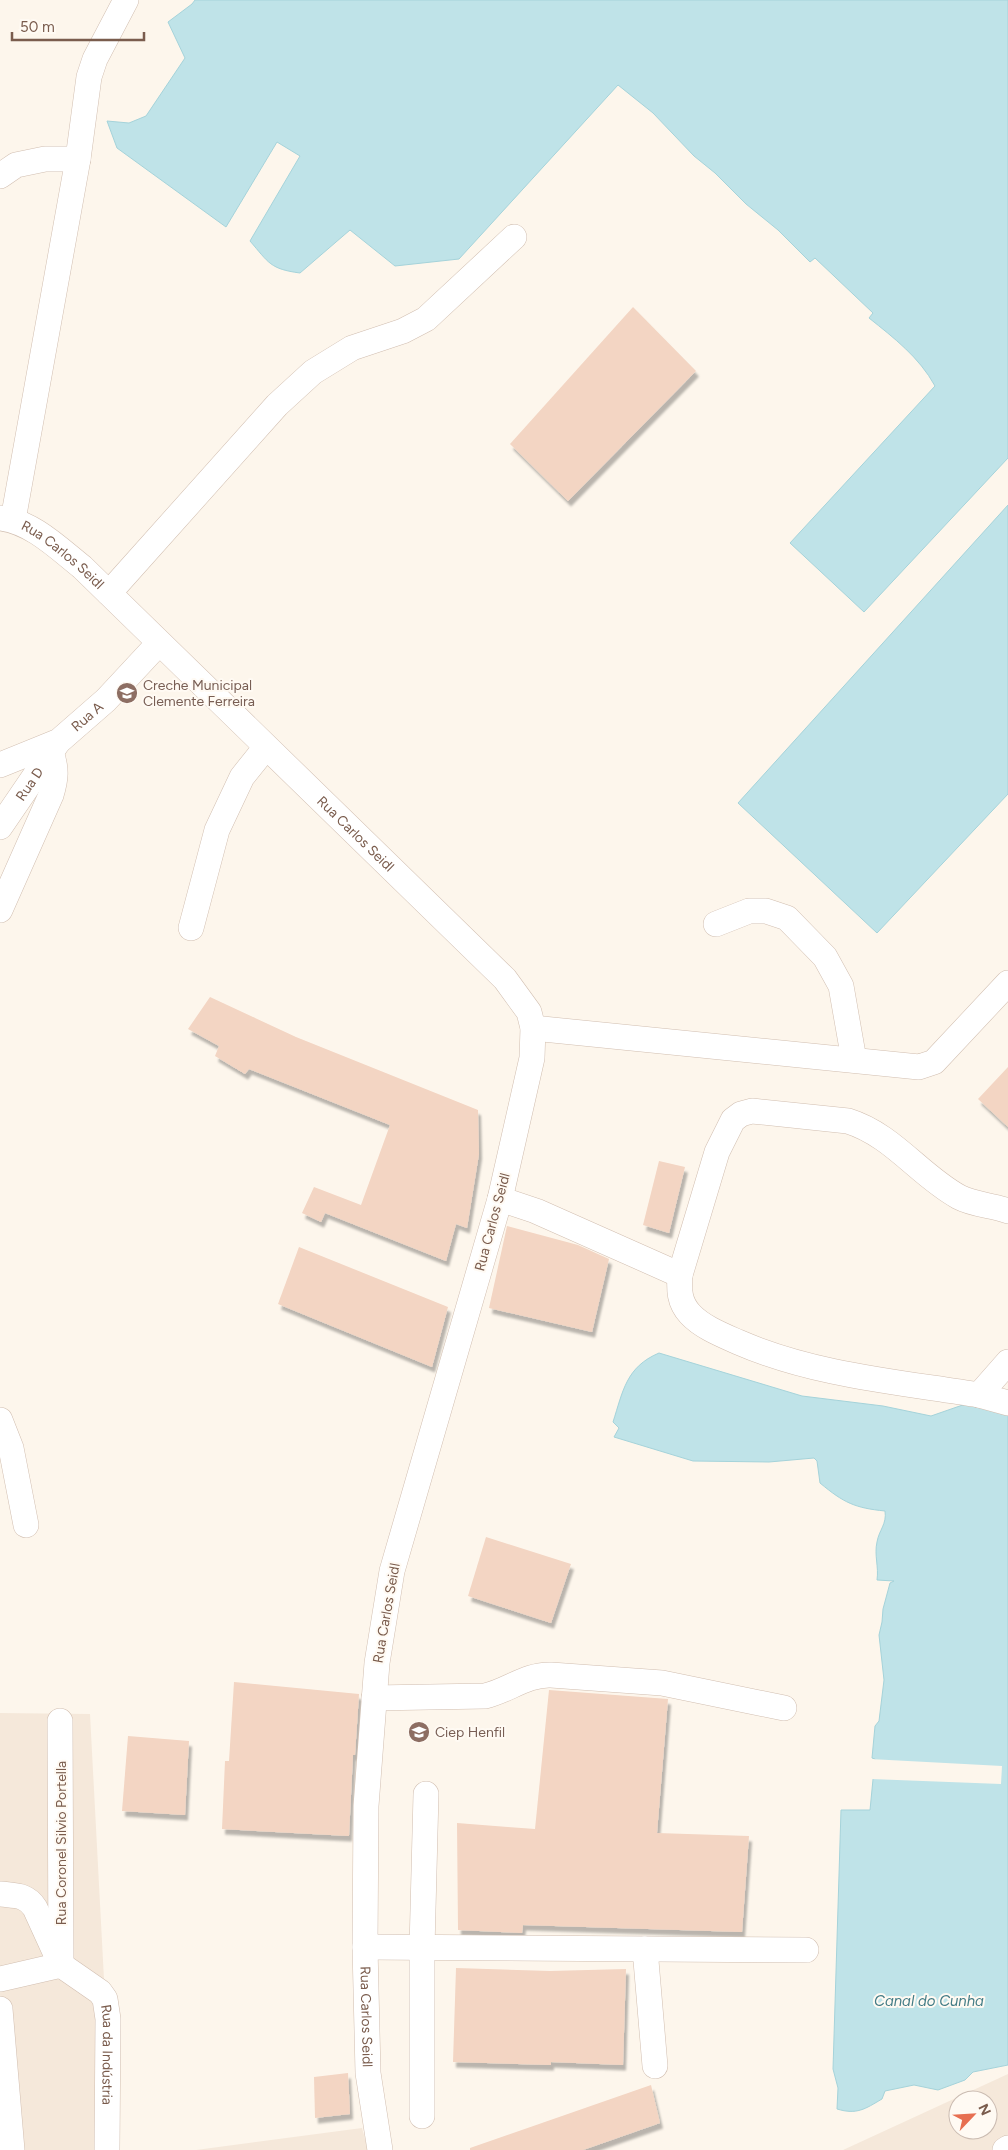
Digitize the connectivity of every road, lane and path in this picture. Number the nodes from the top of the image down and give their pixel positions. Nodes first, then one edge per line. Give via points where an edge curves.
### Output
1 (126, 0) edge
2 (78, 159) junction
3 (0, 176) edge
4 (514, 237) dead end
5 (7, 519) edge
6 (109, 593) junction
7 (159, 643) junction
8 (55, 747) junction
9 (266, 747) junction
10 (0, 765) edge
11 (0, 827) edge
12 (0, 910) edge
13 (716, 924) dead end
14 (192, 928) dead end
15 (1008, 983) edge
16 (533, 1028) junction
17 (854, 1060) junction
18 (500, 1199) junction
19 (1008, 1210) edge
20 (680, 1275) junction
21 (1008, 1362) edge
22 (979, 1395) junction
23 (1008, 1403) edge
24 (0, 1420) edge
25 (26, 1524) dead end
26 (374, 1698) junction
27 (784, 1708) dead end
28 (60, 1721) dead end
29 (426, 1794) dead end
30 (0, 1894) edge
31 (365, 1948) junction
32 (422, 1948) junction
33 (645, 1949) junction
34 (806, 1950) dead end
35 (61, 1965) junction
36 (0, 1979) edge
37 (0, 2009) edge
38 (655, 2066) dead end
39 (422, 2116) dead end
40 (12, 2150) edge
41 (107, 2150) edge
42 (380, 2150) edge

1 - 2 street via 89,77
2 - 3 street via 16,165
2 - 5 street
4 - 6 street via 426,319 403,331 352,348 313,372 277,405
5 - 6 street, Rua Carlos Seidl via 42,535
6 - 7 street, Rua Carlos Seidl
7 - 8 street, Rua A via 106,700
7 - 9 street, Rua Carlos Seidl
8 - 10 street, Rua A
8 - 11 street, Rua D
8 - 12 street via 56,777 51,795
9 - 14 street via 242,777 217,830
9 - 16 street, Rua Carlos Seidl via 505,979 529,1012
13 - 17 street via 749,911 766,911 787,918 825,957 842,986
15 - 17 street via 934,1062 919,1067
16 - 17 street
16 - 18 street, Rua Carlos Seidl via 532,1058
18 - 20 street via 536,1211
18 - 26 street, Rua Carlos Seidl via 392,1571
19 - 20 street via 961,1198 886,1139 863,1126 848,1121 752,1111 733,1120 717,1152
20 - 22 street via 680,1298 690,1314 721,1335 759,1351 810,1367
21 - 22 street
22 - 23 street
24 - 25 street via 11,1448
26 - 27 street via 485,1696 538,1675 551,1675 662,1682
26 - 31 street, Rua Carlos Seidl via 366,1806
28 - 35 street, Rua Coronel Silvio Portella
29 - 32 street
30 - 35 street via 19,1895 30,1900
31 - 32 street
31 - 42 street, Rua Carlos Seidl via 368,2073
32 - 33 street
32 - 39 street
33 - 34 street
33 - 38 street
35 - 36 street
35 - 41 street, Rua da Indústria via 95,1987 107,2007
37 - 40 street

